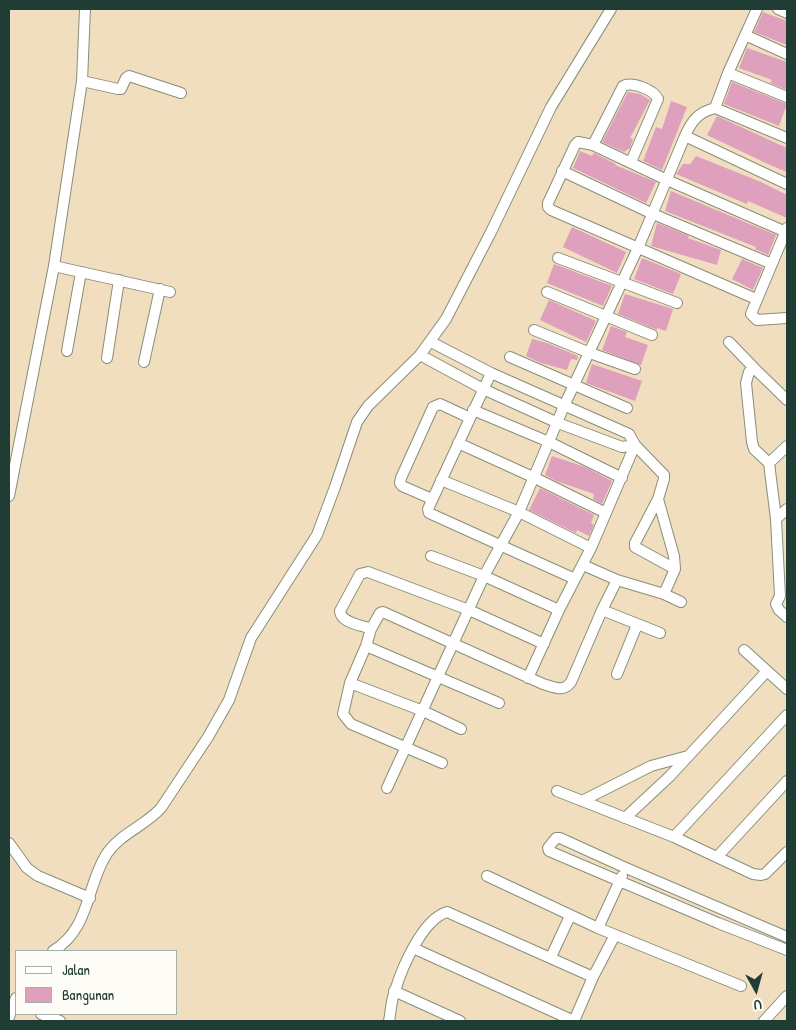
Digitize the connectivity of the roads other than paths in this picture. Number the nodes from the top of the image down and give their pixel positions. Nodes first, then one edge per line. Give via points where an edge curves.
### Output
1 (85, 9) edge
2 (611, 9) edge
3 (756, 9) edge
4 (778, 9) edge
5 (787, 13) edge
6 (745, 35) junction
7 (787, 54) edge
8 (728, 73) junction
9 (82, 81) junction
10 (181, 93) dead end
11 (787, 97) edge
12 (716, 108) junction
13 (685, 136) junction
14 (787, 138) edge
15 (593, 145) junction
16 (631, 162) junction
17 (562, 171) junction
18 (666, 180) junction
19 (787, 184) edge
20 (653, 214) junction
21 (786, 230) edge
22 (638, 248) junction
23 (558, 258) dead end
24 (772, 264) junction
25 (54, 266) junction
26 (81, 272) junction
27 (119, 280) junction
28 (622, 283) junction
29 (547, 292) dead end
30 (756, 300) junction
31 (677, 303) dead end
32 (607, 318) junction
33 (787, 318) edge
34 (534, 330) dead end
35 (652, 335) dead end
36 (431, 342) junction
37 (729, 342) dead end
38 (67, 351) dead end
39 (590, 353) junction
40 (420, 356) junction
41 (106, 358) dead end
42 (510, 358) dead end
43 (144, 362) dead end
44 (635, 369) dead end
45 (755, 369) junction
46 (491, 373) junction
47 (574, 386) junction
48 (483, 390) junction
49 (787, 400) edge
50 (564, 406) junction
51 (627, 408) dead end
52 (472, 414) junction
53 (558, 423) junction
54 (549, 442) junction
55 (458, 443) junction
56 (635, 445) junction
57 (787, 446) edge
58 (769, 463) junction
59 (534, 478) junction
60 (622, 478) junction
61 (441, 480) junction
62 (9, 496) edge
63 (432, 499) junction
64 (658, 499) junction
65 (787, 509) edge
66 (519, 512) junction
67 (606, 514) junction
68 (776, 518) junction
69 (501, 546) junction
70 (592, 548) junction
71 (431, 556) dead end
72 (583, 565) junction
73 (675, 569) junction
74 (484, 576) junction
75 (575, 579) junction
76 (617, 580) junction
77 (784, 593) edge
78 (664, 594) junction
79 (681, 602) dead end
80 (469, 610) junction
81 (559, 610) junction
82 (602, 610) junction
83 (787, 617) edge
84 (638, 625) junction
85 (371, 629) junction
86 (660, 633) dead end
87 (544, 644) junction
88 (454, 645) junction
89 (366, 646) junction
90 (744, 650) dead end
91 (767, 671) junction
92 (617, 674) dead end
93 (439, 677) junction
94 (528, 678) junction
95 (350, 683) junction
96 (787, 689) edge
97 (499, 703) dead end
98 (423, 711) junction
99 (787, 715) edge
100 (461, 729) dead end
101 (406, 747) junction
102 (688, 755) junction
103 (442, 764) dead end
104 (787, 780) edge
105 (387, 788) dead end
106 (557, 791) dead end
107 (582, 801) junction
108 (626, 818) junction
109 (674, 837) junction
110 (9, 843) edge
111 (787, 852) edge
112 (717, 857) junction
113 (626, 868) junction
114 (487, 876) dead end
115 (620, 881) junction
116 (90, 898) junction
117 (570, 916) junction
118 (598, 928) junction
119 (615, 935) junction
120 (787, 937) edge
121 (413, 948) junction
122 (54, 950) edge
123 (787, 950) edge
124 (551, 957) junction
125 (593, 977) junction
126 (741, 986) dead end
127 (394, 991) junction
128 (787, 996) edge
129 (15, 1004) edge
130 (44, 1015) edge
131 (9, 1017) edge
132 (60, 1021) edge
133 (389, 1021) edge
134 (460, 1021) edge
135 (574, 1021) edge
136 (764, 1021) edge

1 - 9 street
2 - 36 street via 551,107 452,310
3 - 6 street
4 - 5 street
6 - 7 street
6 - 8 street
8 - 11 street
8 - 12 street
9 - 10 street via 118,89 129,76
9 - 25 street
12 - 13 street via 691,121
12 - 14 street
13 - 18 street
13 - 19 street
15 - 16 street
15 - 16 street via 622,86 633,84 654,93 658,99
15 - 17 street via 578,142
16 - 18 street
17 - 20 street
17 - 22 street via 548,207
18 - 20 street
18 - 21 street
20 - 22 street
20 - 24 street
21 - 24 street
22 - 28 street
22 - 30 street
23 - 28 street
24 - 30 street
25 - 26 street
25 - 62 street
26 - 27 street
26 - 38 street
27 - 41 street
27 - 43 street via 165,290
28 - 31 street
28 - 32 street
29 - 32 street
30 - 33 street via 751,311 754,319
32 - 35 street
32 - 39 street
34 - 39 street
36 - 40 street
36 - 46 street
37 - 45 street
39 - 44 street
39 - 47 street
40 - 48 street
40 - 116 street via 361,414 316,535 251,638 229,700 161,808 123,837 105,856
42 - 47 street
45 - 49 street
45 - 58 street via 750,372 746,383 752,442
46 - 48 street
46 - 50 street
47 - 50 street
47 - 51 street
48 - 52 street
48 - 53 street
50 - 53 street
50 - 56 street via 629,434
52 - 54 street
52 - 55 street
52 - 63 street via 440,404 433,407 400,483
53 - 54 street
53 - 56 street via 622,447
54 - 59 street
54 - 60 street
55 - 59 street
55 - 61 street
56 - 60 street
56 - 64 street via 664,475
57 - 58 street
58 - 68 street
59 - 66 street
59 - 67 street
60 - 67 street
61 - 63 street
61 - 66 street
63 - 69 street via 428,509 432,516
64 - 73 street
64 - 73 street via 635,547
65 - 68 street
66 - 69 street
66 - 70 street
67 - 70 street
68 - 77 street
69 - 74 street
69 - 75 street
70 - 72 street
71 - 74 street
72 - 75 street
72 - 76 street
73 - 78 street
74 - 80 street
74 - 81 street
75 - 81 street
76 - 78 street
76 - 82 street
77 - 83 street via 776,604
78 - 79 street
80 - 85 street via 363,572 340,615
80 - 87 street
80 - 88 street
81 - 87 street
82 - 84 street
82 - 94 street via 567,687 560,689
84 - 86 street
84 - 92 street
85 - 88 street via 383,612
85 - 89 street
87 - 94 street
88 - 93 street
88 - 94 street
89 - 93 street
89 - 95 street
90 - 91 street
91 - 96 street
91 - 102 street
93 - 97 street
93 - 98 street
95 - 98 street
95 - 101 street via 342,714 345,719
98 - 100 street
98 - 101 street
99 - 109 street
101 - 103 street
101 - 105 street
102 - 107 street via 651,766
102 - 108 street
104 - 112 street
106 - 107 street
107 - 108 street
108 - 109 street
109 - 112 street
110 - 116 street via 27,868 38,876
111 - 112 street via 761,875
113 - 115 street
113 - 115 street via 558,837 548,848
113 - 120 street
114 - 117 street
115 - 118 street
115 - 123 street
116 - 122 street via 74,932
117 - 118 street
117 - 124 street
118 - 119 street
119 - 125 street
119 - 126 street
121 - 124 street via 428,924 448,912
121 - 127 street
121 - 135 street
124 - 125 street
125 - 135 street
127 - 133 street
127 - 134 street
128 - 136 street
129 - 131 street
130 - 132 street

